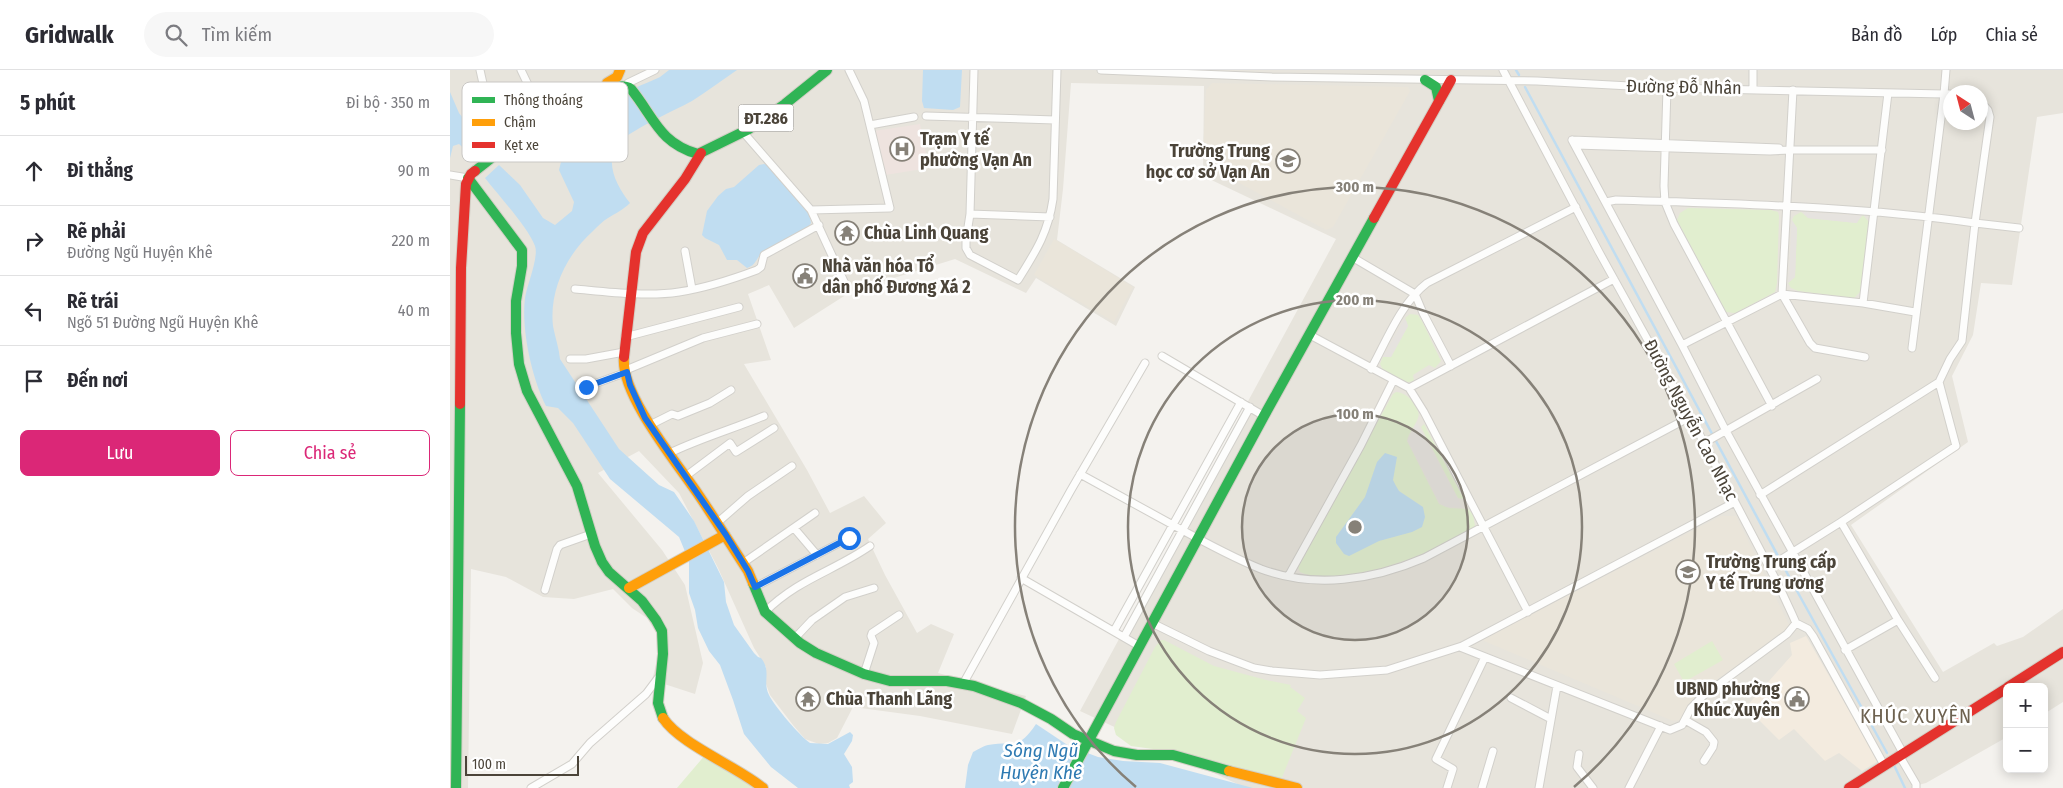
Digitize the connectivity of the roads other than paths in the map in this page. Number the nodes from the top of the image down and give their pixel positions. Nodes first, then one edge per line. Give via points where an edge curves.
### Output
1 (521, 70) edge
2 (620, 70) edge
3 (655, 70) edge
4 (826, 70) edge
5 (850, 70) edge
6 (974, 70) edge
7 (1057, 70) edge
8 (1101, 70) edge
9 (1503, 70) edge
10 (1753, 70) edge
11 (1946, 70) edge
12 (1198, 72) edge
13 (1425, 80) junction
14 (1451, 80) junction
15 (1508, 80) junction
16 (527, 82) edge
17 (610, 82) edge
18 (627, 82) edge
19 (1947, 85) edge
20 (629, 86) joint
21 (1667, 88) junction
22 (1754, 89) junction
23 (1793, 90) junction
24 (1888, 93) junction
25 (1943, 94) edge
26 (1439, 101) junction
27 (1988, 110) edge
28 (926, 116) dead end
29 (972, 116) junction
30 (914, 117) dead end
31 (1055, 120) junction
32 (1943, 121) edge
33 (870, 125) junction
34 (743, 132) junction
35 (1665, 145) junction
36 (1791, 150) junction
37 (1882, 150) junction
38 (701, 154) junction
39 (484, 162) edge
40 (450, 174) edge
41 (468, 178) junction
42 (1606, 202) junction
43 (1665, 202) junction
44 (1787, 206) junction
45 (1576, 207) junction
46 (811, 210) junction
47 (1875, 212) junction
48 (970, 214) junction
49 (1929, 216) junction
50 (1050, 217) junction
51 (1975, 223) junction
52 (819, 225) junction
53 (2019, 228) dead end
54 (685, 251) dead end
55 (1352, 257) junction
56 (1614, 279) junction
57 (847, 288) dead end
58 (575, 289) dead end
59 (692, 289) junction
60 (631, 293) junction
61 (1415, 294) junction
62 (1782, 294) junction
63 (1863, 303) junction
64 (739, 307) dead end
65 (1915, 312) junction
66 (1727, 322) junction
67 (757, 324) dead end
68 (1310, 335) junction
69 (625, 337) junction
70 (1682, 346) junction
71 (1912, 348) dead end
72 (624, 352) junction
73 (1162, 356) dead end
74 (1866, 356) dead end
75 (570, 359) dead end
76 (1145, 363) dead end
77 (1451, 366) junction
78 (1371, 369) junction
79 (627, 371) junction
80 (1817, 379) dead end
81 (1393, 381) junction
82 (1940, 382) junction
83 (586, 387) dead end
84 (1409, 388) junction
85 (731, 390) dead end
86 (1241, 402) junction
87 (1772, 406) junction
88 (1250, 407) junction
89 (764, 416) dead end
90 (1264, 416) junction
91 (1690, 417) junction
92 (650, 425) junction
93 (774, 428) dead end
94 (1725, 432) junction
95 (1707, 442) junction
96 (670, 453) junction
97 (792, 466) dead end
98 (1080, 474) junction
99 (686, 476) junction
100 (1760, 495) junction
101 (1734, 502) junction
102 (815, 513) dead end
103 (1841, 522) junction
104 (717, 523) junction
105 (1173, 525) junction
106 (1483, 526) junction
107 (794, 528) junction
108 (1183, 530) junction
109 (591, 534) junction
110 (722, 537) junction
111 (849, 538) dead end
112 (1197, 538) junction
113 (870, 546) dead end
114 (817, 554) junction
115 (1790, 554) junction
116 (743, 563) junction
117 (1771, 566) junction
118 (1289, 575) junction
119 (1021, 578) junction
120 (755, 587) junction
121 (629, 588) junction
122 (874, 588) dead end
123 (544, 590) dead end
124 (766, 612) junction
125 (1528, 612) junction
126 (899, 615) dead end
127 (1898, 620) junction
128 (1152, 622) junction
129 (1796, 623) junction
130 (1114, 631) junction
131 (1124, 637) junction
132 (795, 638) junction
133 (1140, 646) junction
134 (1460, 647) junction
135 (1845, 650) junction
136 (2063, 652) edge
137 (1485, 657) junction
138 (864, 674) junction
139 (660, 676) junction
140 (1935, 678) dead end
141 (2013, 683) edge
142 (963, 684) junction
143 (1556, 686) junction
144 (2003, 690) edge
145 (1511, 698) dead end
146 (1551, 719) junction
147 (1685, 720) junction
148 (1661, 726) junction
149 (1086, 746) junction
150 (1493, 751) dead end
151 (1579, 754) dead end
152 (1894, 758) junction
153 (1704, 761) dead end
154 (456, 788) edge
155 (531, 788) edge
156 (763, 788) edge
157 (1063, 788) edge
158 (1297, 788) edge
159 (1447, 788) edge
160 (1482, 788) edge
161 (1539, 788) edge
162 (1593, 788) edge
163 (1629, 788) edge
164 (1849, 788) edge
165 (1916, 788) edge

1 - 16 street
2 - 17 street via 617,78
2 - 18 street
3 - 20 street
4 - 34 street, ĐT.286 via 785,104
5 - 33 street via 864,101
6 - 29 street
7 - 31 street
8 - 12 street, Đường Đỗ Nhân
9 - 15 street, Đường Nguyễn Cao Nhạc
10 - 22 street
11 - 19 street
12 - 13 street, Đường Đỗ Nhân
13 - 14 street, Đường Đỗ Nhân
13 - 26 street via 1436,87
14 - 15 street, Đường Đỗ Nhân
14 - 26 street
15 - 21 street, Đường Đỗ Nhân
15 - 45 street, Đường Nguyễn Cao Nhạc
20 - 38 street via 661,133 684,150
21 - 22 street, Đường Đỗ Nhân
21 - 35 street
22 - 23 street, Đường Đỗ Nhân
23 - 24 street, Đường Đỗ Nhân
23 - 36 street
24 - 25 street, Đường Đỗ Nhân
24 - 37 street
26 - 55 street
27 - 51 street via 1990,117
28 - 29 street
29 - 31 street
29 - 48 street
30 - 33 street
31 - 50 street
32 - 49 street
33 - 46 street via 890,208
34 - 38 street, ĐT.286
34 - 46 street
35 - 36 street via 1770,146
35 - 42 street via 1574,142
35 - 43 street
36 - 37 street
36 - 44 street
37 - 47 street
38 - 60 street via 643,233 636,252
39 - 41 street
40 - 41 street
41 - 109 street via 522,250 524,262 516,308 521,372 529,400 572,472
41 - 154 street via 461,268
42 - 43 street
42 - 70 street
43 - 44 street
43 - 66 street
44 - 47 street
44 - 62 street
45 - 56 street, Đường Nguyễn Cao Nhạc
45 - 61 street via 1427,283
46 - 52 street
47 - 49 street
47 - 63 street
48 - 50 street
48 - 50 street via 966,240 970,255 1018,280 1042,241
49 - 51 street
49 - 65 street
51 - 53 street
51 - 82 street via 1962,341
52 - 57 street
52 - 59 street via 764,255 757,270
54 - 59 street
55 - 61 street
55 - 68 street
56 - 77 street
56 - 91 street, Đường Nguyễn Cao Nhạc
58 - 60 street
59 - 60 street
60 - 69 street
61 - 77 street
61 - 78 street
62 - 63 street
62 - 66 street
62 - 74 street via 1815,348
63 - 65 street
64 - 69 street
65 - 71 street
66 - 70 street
66 - 87 street
67 - 79 street via 703,338
68 - 78 street
68 - 90 street
69 - 72 street
70 - 94 street
72 - 75 street
72 - 79 street
73 - 86 street
76 - 98 street
77 - 84 street
78 - 81 street
79 - 83 street
79 - 92 street via 630,385
80 - 87 street
81 - 84 street
81 - 118 street
82 - 100 street
82 - 103 street via 1956,446
84 - 106 street
85 - 92 street via 710,403 678,416 672,414
86 - 88 street
86 - 105 street
87 - 94 street
88 - 90 street
88 - 108 street
89 - 96 street
90 - 112 street
91 - 95 street, Đường Nguyễn Cao Nhạc
91 - 106 street
92 - 96 street
93 - 99 street via 736,452 730,443
94 - 95 street
94 - 100 street
95 - 101 street, Đường Nguyễn Cao Nhạc
96 - 99 street
97 - 104 street via 748,496
98 - 105 street
98 - 119 street
99 - 104 street
100 - 115 street
101 - 117 street, Đường Nguyễn Cao Nhạc
101 - 125 street
102 - 107 street
103 - 115 street
103 - 127 street
104 - 110 street
105 - 108 street
105 - 130 street
106 - 118 street via 1424,558 1374,575 1334,580
106 - 125 street
107 - 114 street
107 - 116 street
108 - 112 street
108 - 131 street
109 - 121 street via 597,554 608,571
109 - 123 street via 560,545
110 - 116 street
110 - 121 street
111 - 114 street
112 - 118 street via 1262,569
112 - 128 street
113 - 124 street via 849,560 806,579
114 - 120 street
115 - 117 street
115 - 135 street
116 - 120 street
117 - 129 street, Đường Nguyễn Cao Nhạc
119 - 130 street
119 - 142 street
120 - 124 street
121 - 139 street via 662,631 664,651
122 - 132 street via 845,598 812,620
124 - 132 street
125 - 134 street
126 - 138 street via 871,635 874,643
127 - 135 street
127 - 140 street
128 - 133 street
128 - 134 street via 1209,651 1246,665 1305,675 1387,670
129 - 147 street via 1787,634 1703,696
129 - 152 street, Đường Nguyễn Cao Nhạc via 1808,629
130 - 131 street
131 - 133 street
132 - 138 street via 816,653
133 - 149 street
134 - 137 street
135 - 152 street
136 - 141 street
137 - 143 street
137 - 159 street via 1436,759 1453,769
138 - 142 street via 890,681
139 - 155 street via 646,694 590,743 572,764
139 - 156 street via 659,712 666,722
142 - 149 street via 1021,703
143 - 146 street
143 - 148 street
144 - 152 street
145 - 146 street
146 - 161 street
147 - 148 street via 1670,730
147 - 153 street via 1706,732 1714,742
148 - 163 street
149 - 157 street
149 - 158 street via 1136,755 1173,755
150 - 160 street
151 - 162 street via 1577,767
152 - 164 street
152 - 165 street

